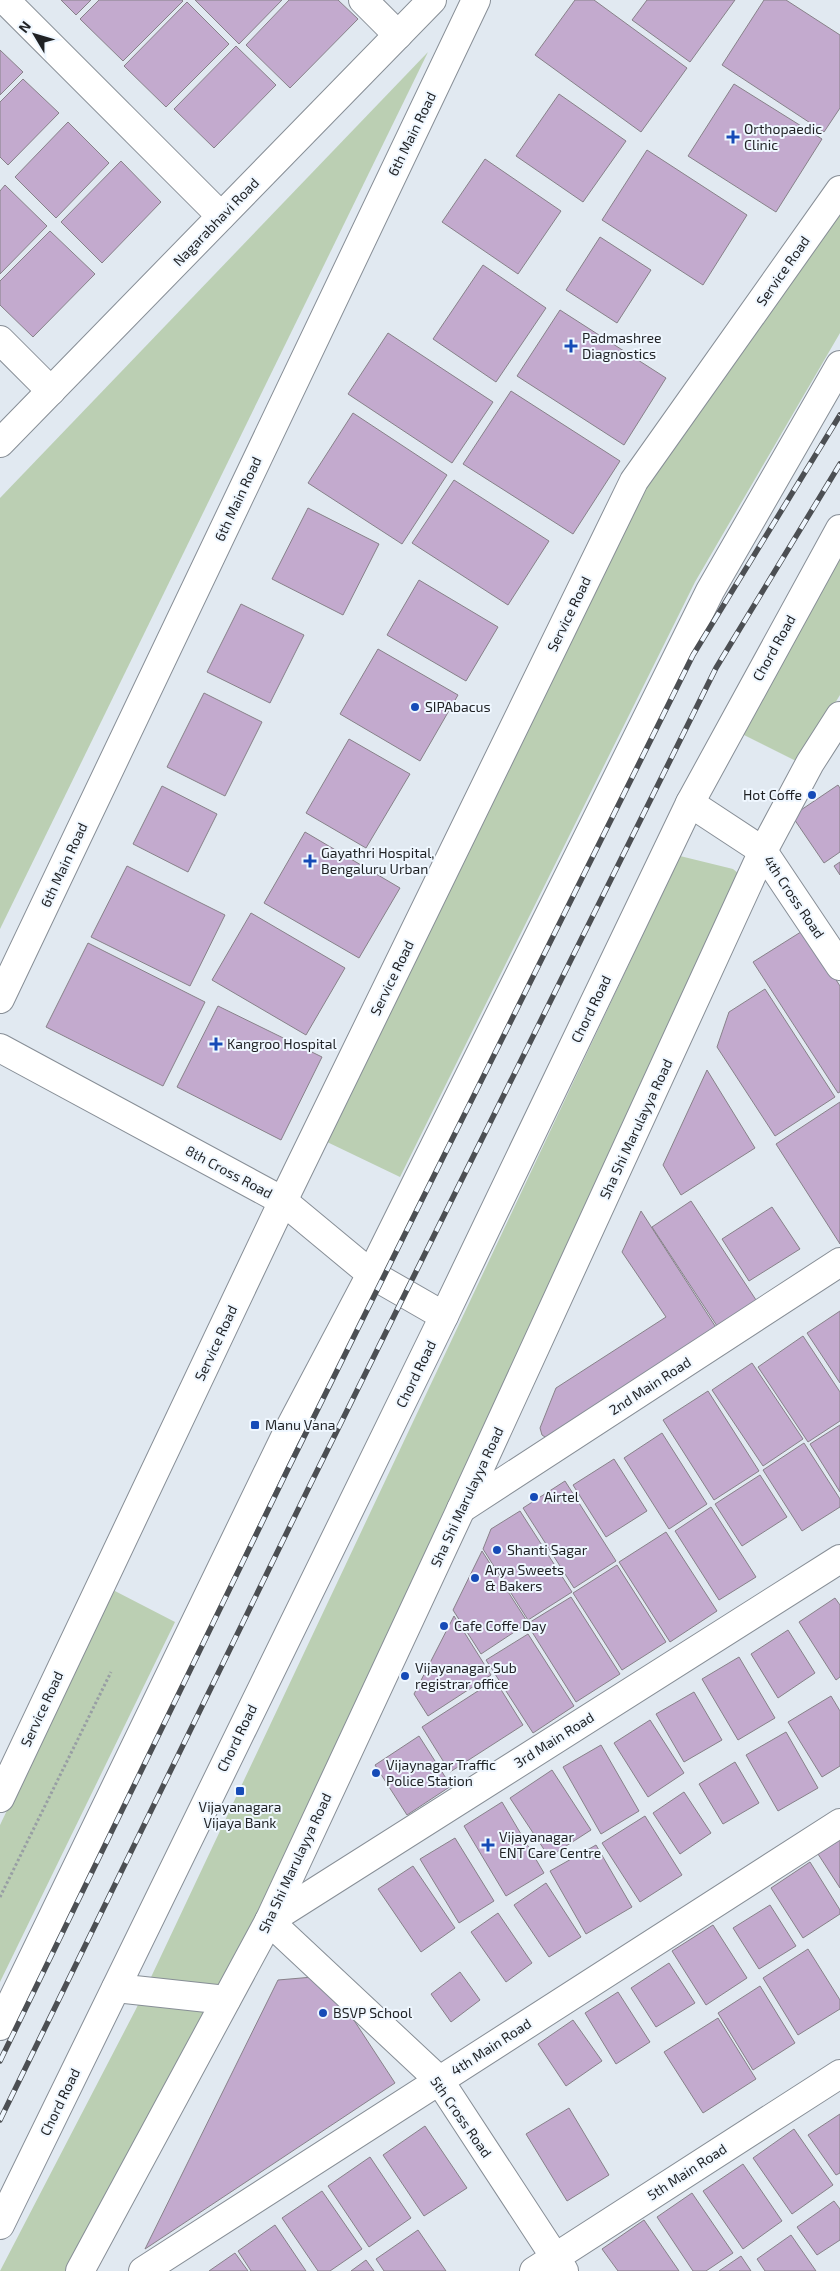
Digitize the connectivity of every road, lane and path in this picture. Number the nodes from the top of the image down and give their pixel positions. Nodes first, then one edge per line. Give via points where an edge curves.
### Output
1 (5, 0) edge
2 (363, 0) edge
3 (432, 0) edge
4 (476, 0) edge
5 (398, 35) junction
6 (840, 190) edge
7 (222, 216) junction
8 (0, 340) edge
9 (840, 365) edge
10 (51, 391) junction
11 (0, 443) edge
12 (840, 529) edge
13 (840, 716) edge
14 (840, 743) edge
15 (810, 762) junction
16 (690, 803) junction
17 (764, 851) junction
18 (838, 960) edge
19 (0, 999) edge
20 (0, 1048) edge
21 (283, 1201) junction
22 (840, 1262) edge
23 (371, 1274) junction
24 (444, 1316) junction
25 (461, 1510) junction
26 (840, 1559) edge
27 (111, 1672) dead end
28 (0, 1798) edge
29 (840, 1823) edge
30 (0, 1897) edge
31 (269, 1921) junction
32 (116, 1988) junction
33 (226, 2000) junction
34 (0, 2026) edge
35 (840, 2074) edge
36 (439, 2080) junction
37 (0, 2225) edge
38 (551, 2267) edge
39 (80, 2271) edge
40 (143, 2271) edge

1 - 7 street
2 - 5 street
3 - 5 street, Nagarabhavi Road
4 - 19 street, 6th Main Road
5 - 7 street, Nagarabhavi Road
6 - 21 street, Service Road via 634,482
7 - 10 street, Nagarabhavi Road
8 - 10 street
9 - 23 street via 710,591
10 - 11 street, Nagarabhavi Road
12 - 16 street, Chord Road
13 - 15 street, Sha Shi Marulayya Road
14 - 15 street
15 - 17 street, Sha Shi Marulayya Road
16 - 17 street, 4th Cross Road
16 - 24 street, Chord Road
17 - 18 street, 4th Cross Road
17 - 25 street, Sha Shi Marulayya Road
20 - 21 street, 8th Cross Road
21 - 23 street, 8th Cross Road
21 - 28 street, Service Road
22 - 25 street, 2nd Main Road
23 - 24 street, 8th Cross Road
23 - 34 street via 286,1435
24 - 32 street, Chord Road
25 - 31 street, Sha Shi Marulayya Road
26 - 31 street, 3rd Main Road
27 - 30 path
29 - 36 street, 4th Main Road
31 - 33 street, Sha Shi Marulayya Road
31 - 36 street, 5th Cross Road
32 - 33 street
32 - 37 street, Chord Road
33 - 39 street, Sha Shi Marulayya Road
35 - 38 street, 5th Main Road
36 - 38 street, 5th Cross Road
36 - 40 street, 4th Main Road

